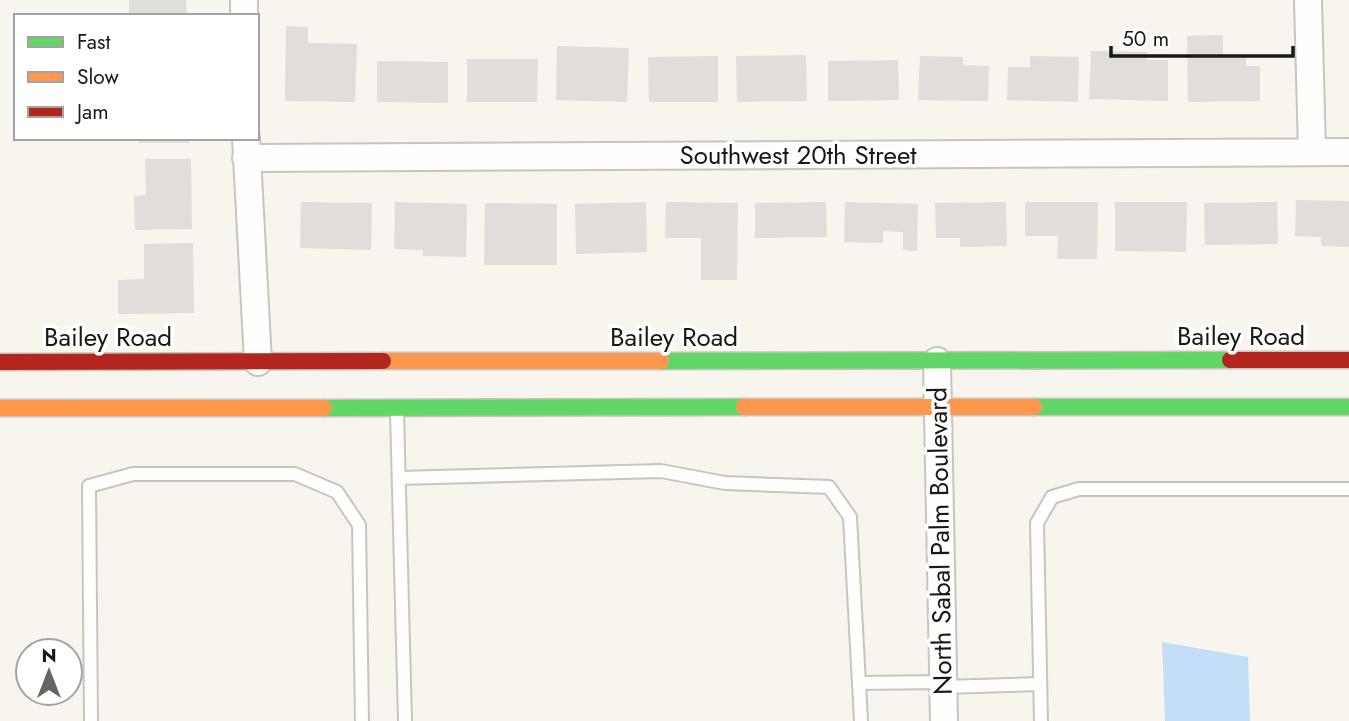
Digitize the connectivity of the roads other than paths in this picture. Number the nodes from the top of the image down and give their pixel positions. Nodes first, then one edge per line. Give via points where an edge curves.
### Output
1 (1308, 0) edge
2 (246, 148) edge
3 (1312, 152) junction
4 (1349, 152) edge
5 (1349, 360) edge
6 (937, 361) junction
7 (0, 362) edge
8 (258, 362) junction
9 (937, 407) junction
10 (1349, 407) edge
11 (0, 408) edge
12 (397, 408) junction
13 (399, 478) junction
14 (1349, 489) edge
15 (859, 683) junction
16 (1040, 684) junction
17 (943, 685) junction
18 (91, 721) edge
19 (362, 721) edge
20 (405, 721) edge
21 (861, 721) edge
22 (944, 721) edge
23 (1041, 721) edge

1 - 3 street
2 - 3 street, Southwest 20th Street
2 - 8 street
3 - 4 street, Southwest 20th Street
5 - 6 street, Bailey Road
6 - 8 street, Bailey Road
6 - 9 street, North Sabal Palm Boulevard
7 - 8 street, Bailey Road
9 - 10 street
9 - 12 street
9 - 17 street, North Sabal Palm Boulevard
11 - 12 street
12 - 13 lane
13 - 15 lane via 661,471 725,483 829,487 850,517
13 - 20 lane
14 - 16 lane via 1079,489 1052,497 1037,523
15 - 17 lane
15 - 21 lane
16 - 17 lane
16 - 23 lane
17 - 22 street, North Sabal Palm Boulevard
18 - 19 lane via 89,486 133,474 295,474 337,492 359,525

